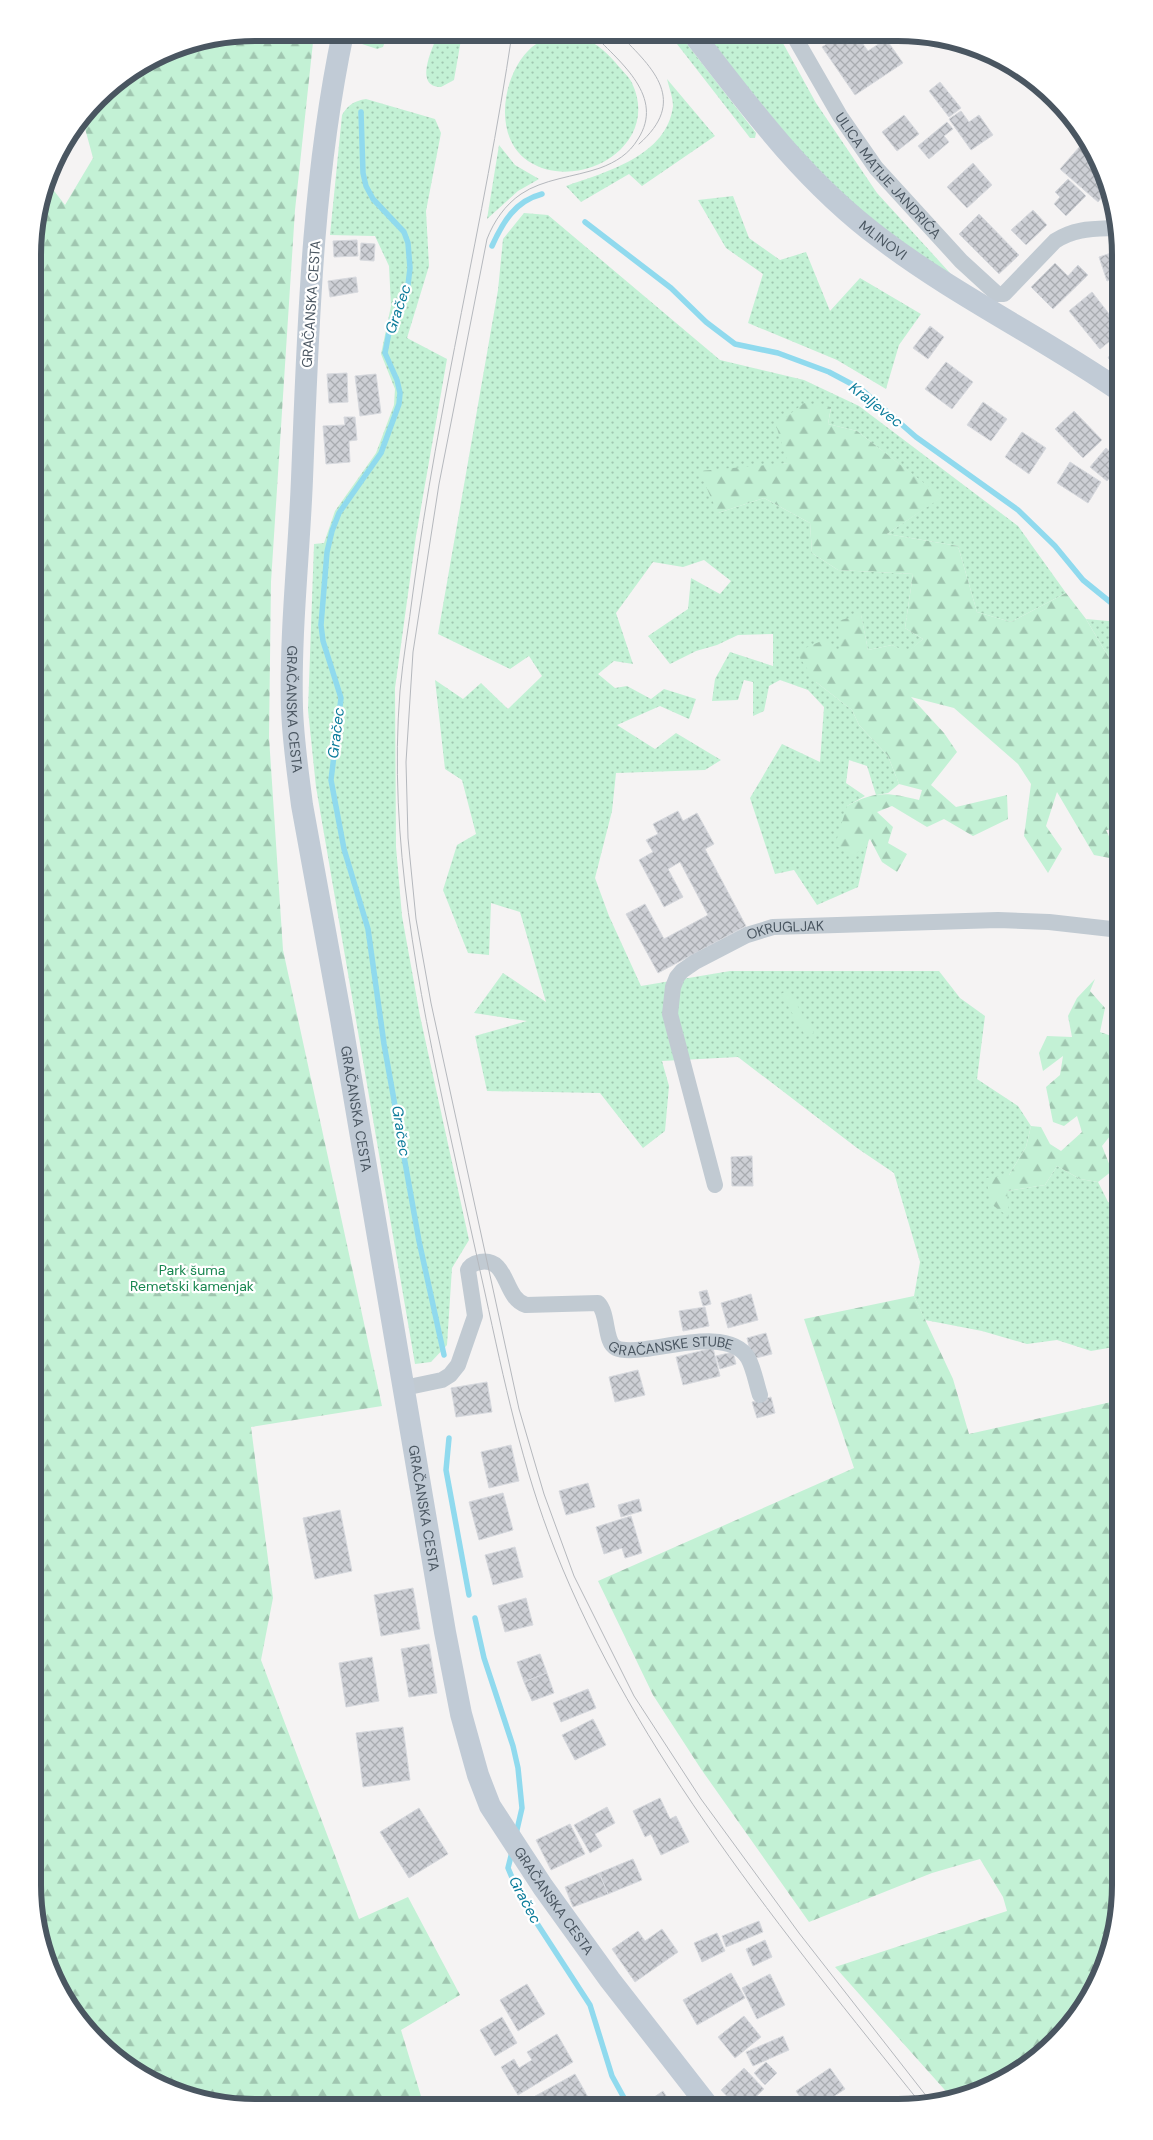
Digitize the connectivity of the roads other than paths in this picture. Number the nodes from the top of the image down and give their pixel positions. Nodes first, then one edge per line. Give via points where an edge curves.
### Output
1 (341, 41) edge
2 (699, 41) edge
3 (797, 41) edge
4 (1110, 225) edge
5 (1112, 386) edge
6 (1112, 929) edge
7 (714, 1185) dead end
8 (404, 1388) junction
9 (760, 1395) dead end
10 (703, 2099) edge

1 - 8 main road, GRAČANSKA CESTA via 319,180 307,345 292,708 302,805
2 - 5 main road, MLINOVI via 777,142 844,209 940,280
3 - 4 street, ULICA MATIJE JANDRIĆA via 840,116 876,168 979,280 997,294 1004,294 1056,241 1077,230
6 - 7 street, OKRUGLJAK via 998,920 802,924 763,929 695,962 676,977 670,1014
8 - 9 street, GRAČANSKE STUBE via 442,1380 458,1365 475,1316 468,1270 470,1266 493,1261 520,1303 598,1303 603,1310 610,1342 618,1349 636,1350 707,1341 733,1344 748,1357
8 - 10 main road, GRAČANSKA CESTA via 461,1714 484,1792 504,1829 610,1980

